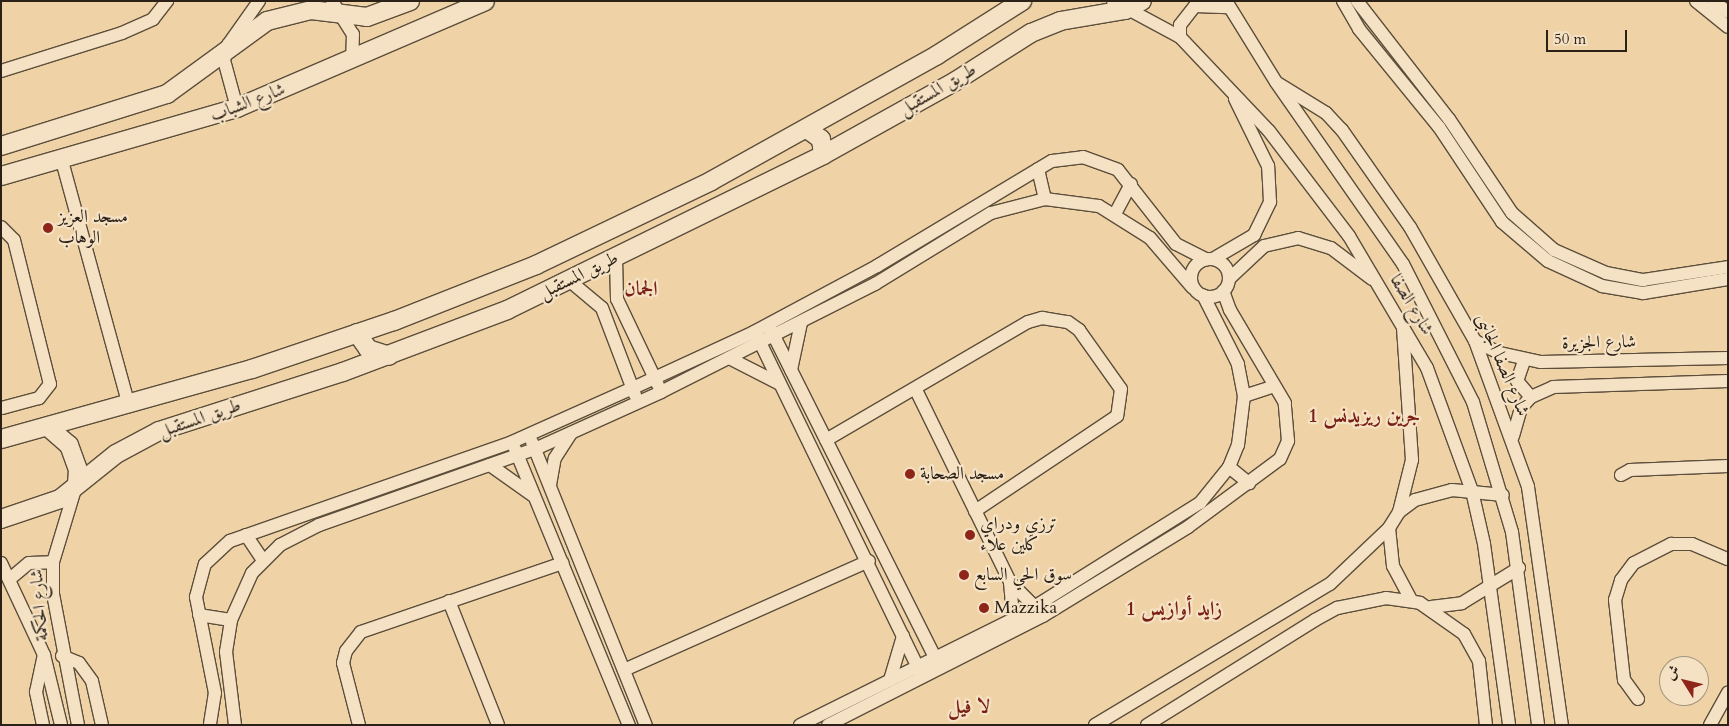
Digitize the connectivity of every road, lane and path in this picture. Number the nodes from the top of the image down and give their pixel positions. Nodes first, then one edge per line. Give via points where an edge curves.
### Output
1 (167, 1) edge
2 (259, 1) edge
3 (410, 1) edge
4 (485, 1) edge
5 (1022, 1) edge
6 (1142, 1) edge
7 (1343, 1) edge
8 (1357, 1) edge
9 (1705, 3) edge
10 (1227, 4) edge
11 (333, 6) edge
12 (1119, 6) edge
13 (1728, 12) edge
14 (1728, 27) edge
15 (1180, 37) junction
16 (228, 45) junction
17 (352, 60) junction
18 (1, 71) edge
19 (1276, 82) junction
20 (1227, 83) junction
21 (861, 98) junction
22 (237, 108) junction
23 (807, 128) junction
24 (869, 129) junction
25 (1, 146) edge
26 (823, 155) junction
27 (62, 161) junction
28 (1038, 169) junction
29 (1, 176) edge
30 (1131, 184) junction
31 (1045, 199) junction
32 (1115, 214) junction
33 (1, 227) edge
34 (616, 258) junction
35 (1210, 259) junction
36 (1728, 267) edge
37 (1674, 276) junction
38 (1229, 279) junction
39 (1604, 279) junction
40 (1728, 279) edge
41 (571, 282) junction
42 (1378, 283) junction
43 (1192, 286) junction
44 (1676, 289) junction
45 (1223, 291) junction
46 (1203, 295) junction
47 (801, 323) junction
48 (768, 324) junction
49 (1403, 324) junction
50 (754, 332) junction
51 (357, 333) junction
52 (774, 337) junction
53 (1475, 341) junction
54 (760, 344) junction
55 (389, 356) junction
56 (729, 358) junction
57 (1728, 358) edge
58 (1524, 361) junction
59 (791, 370) junction
60 (655, 378) junction
61 (1728, 381) edge
62 (780, 385) junction
63 (1274, 386) junction
64 (633, 388) junction
65 (916, 390) junction
66 (661, 392) junction
67 (1244, 396) junction
68 (1531, 397) junction
69 (638, 402) junction
70 (129, 406) junction
71 (1, 408) edge
72 (48, 427) junction
73 (572, 432) junction
74 (529, 434) junction
75 (1512, 436) junction
76 (1, 439) edge
77 (826, 440) junction
78 (512, 442) junction
79 (535, 449) junction
80 (517, 455) junction
81 (490, 465) junction
82 (1728, 466) edge
83 (1229, 467) junction
84 (1621, 474) dead end
85 (1249, 483) junction
86 (77, 484) junction
87 (550, 488) junction
88 (1472, 491) junction
89 (1503, 495) junction
90 (855, 498) junction
91 (536, 499) junction
92 (841, 506) junction
93 (975, 511) junction
94 (1399, 512) junction
95 (1, 519) edge
96 (1389, 528) junction
97 (246, 535) junction
98 (262, 559) junction
99 (1728, 559) edge
100 (53, 562) junction
101 (869, 562) junction
102 (1, 563) edge
103 (562, 563) junction
104 (1519, 568) junction
105 (11, 578) junction
106 (1010, 582) junction
107 (1491, 586) junction
108 (1411, 600) junction
109 (449, 601) junction
110 (1428, 607) junction
111 (599, 608) junction
112 (1040, 611) junction
113 (199, 614) junction
114 (584, 614) junction
115 (231, 620) junction
116 (1021, 622) junction
117 (903, 634) junction
118 (44, 655) junction
119 (62, 656) junction
120 (1500, 657) junction
121 (1479, 661) junction
122 (938, 664) junction
123 (624, 670) junction
124 (920, 672) junction
125 (1556, 679) junction
126 (890, 680) junction
127 (1532, 682) junction
128 (1728, 693) edge
129 (1638, 698) dead end
130 (210, 724) edge
131 (43, 725) edge
132 (60, 725) edge
133 (78, 725) edge
134 (102, 725) edge
135 (233, 725) edge
136 (359, 725) edge
137 (498, 725) edge
138 (629, 725) edge
139 (646, 725) edge
140 (800, 725) edge
141 (828, 725) edge
142 (1095, 725) edge
143 (1147, 725) edge
144 (1486, 725) edge
145 (1509, 725) edge
146 (1538, 725) edge
147 (1562, 725) edge
148 (1710, 725) edge

1 - 18 street via 153,19 122,33
2 - 16 street
3 - 11 main road via 367,17
4 - 17 main road, شارع الشباب
5 - 21 main road, طريق المستقبل
6 - 12 main road, طريق المستقبل
7 - 39 street via 1359,29 1439,127 1502,222 1548,261
8 - 39 street via 1449,119 1512,213 1554,250
9 - 13 street
9 - 14 street
10 - 15 street via 1195,6 1180,25
10 - 19 street, شارع الصفا
11 - 16 main road via 282,16
11 - 17 street via 353,34
12 - 15 street, شارع الصفا
12 - 24 main road, طريق المستقبل via 1060,21 1031,33
15 - 20 street, شارع الصفا
16 - 22 street via 225,77
16 - 25 main road via 186,82 143,105
17 - 22 main road, شارع الشباب
19 - 53 street, شارع الصفا الجانبى via 1319,108 1342,130 1410,227
19 - 89 street, شارع الصفا via 1430,309 1473,402
20 - 35 street via 1268,166 1270,202 1254,235
20 - 42 street, شارع الصفا via 1349,236
21 - 23 main road, طريق المستقبل
21 - 24 main road via 855,116
22 - 27 main road, شارع الشباب
23 - 26 main road via 821,139
23 - 51 main road, طريق المستقبل via 599,236
24 - 26 main road, طريق المستقبل
26 - 34 main road, طريق المستقبل
27 - 29 main road, شارع الشباب
27 - 70 street
28 - 30 street via 1067,157 1083,157 1110,166
28 - 31 street
28 - 48 street via 878,266
30 - 32 street
30 - 35 street via 1176,244
31 - 32 street via 1082,201
31 - 47 street via 990,213
32 - 43 street via 1156,243
33 - 71 street via 14,240 50,384 39,398
34 - 41 main road, طريق المستقبل
34 - 60 street via 617,299
35 - 38 street via 1225,266
35 - 43 street via 1195,266
36 - 37 street
37 - 39 street via 1643,280
37 - 44 street
38 - 42 street via 1264,246 1298,238 1331,248
38 - 45 street
39 - 44 street via 1643,293
40 - 44 street
41 - 55 main road, طريق المستقبل
41 - 64 street via 602,308
42 - 49 street, شارع الصفا
43 - 46 street
45 - 46 street
45 - 63 street
46 - 67 street via 1238,364
47 - 52 street
47 - 59 street
48 - 50 street
48 - 52 street
49 - 88 street, شارع الصفا via 1427,368
49 - 94 street via 1414,434 1411,469
50 - 54 street
50 - 60 street
51 - 55 main road via 368,349
51 - 70 main road, طريق المستقبل
52 - 54 street
52 - 59 street
53 - 58 street, شارع الجزيرة
53 - 75 street, شارع الصفا الجانبى
54 - 56 street
54 - 62 street
55 - 86 main road, طريق المستقبل via 159,431 116,454
56 - 62 street
56 - 66 street
57 - 58 street, شارع الجزيرة
58 - 68 street via 1517,381
59 - 77 street
60 - 64 street
60 - 66 street
61 - 68 street via 1567,385
62 - 92 street
63 - 67 street
63 - 85 street via 1287,412 1288,441 1280,459
64 - 69 street
64 - 74 street
65 - 77 street
65 - 93 street
65 - 93 street via 1042,318 1068,322 1078,330 1120,389 1117,416 1106,426
66 - 69 street
67 - 83 street via 1243,423
68 - 75 street via 1521,408
69 - 73 street
70 - 72 main road, طريق المستقبل
72 - 76 main road, طريق المستقبل
72 - 86 main road via 69,445 76,464
73 - 79 street
73 - 87 street via 555,458
74 - 78 street
74 - 79 street
75 - 125 street, شارع الصفا الجانبى via 1539,541
77 - 90 street
78 - 80 street
78 - 97 street
79 - 80 street
79 - 87 street
80 - 81 street
80 - 91 street
81 - 91 street
81 - 98 street via 319,525
82 - 84 street via 1630,470
83 - 85 street
83 - 112 street via 1211,492 1182,517
85 - 112 street via 1188,527
86 - 95 main road, طريق المستقبل via 39,509
86 - 100 street, شارع الحكمة
87 - 111 street
88 - 89 street
88 - 94 street via 1433,493
88 - 107 street, شارع الصفا
89 - 104 street, شارع الصفا
90 - 92 street
90 - 122 street
91 - 103 street
92 - 101 street
93 - 106 street
94 - 96 street
96 - 108 street via 1393,566
96 - 142 street via 1330,584
97 - 98 street
97 - 113 street via 230,541 205,564 198,580
98 - 115 street via 243,588
99 - 129 street via 1692,544 1670,544 1634,563 1621,580 1615,600 1624,680
100 - 105 street via 29,563
100 - 119 street, شارع الحكمة
101 - 117 street
101 - 123 street
102 - 105 street, شارع الحكمة
103 - 109 street
103 - 114 street
104 - 107 street
104 - 127 street, شارع الصفا
105 - 118 street, شارع الحكمة
106 - 112 street
106 - 116 street
107 - 110 street via 1462,603
107 - 120 street, شارع الصفا
108 - 110 street
108 - 143 street via 1386,598 1337,608
109 - 136 street via 371,628 352,640 343,664
109 - 137 street
110 - 121 street via 1454,623
111 - 114 street
111 - 123 street
112 - 116 street
113 - 115 street
113 - 130 street via 215,693
114 - 138 street
115 - 135 street via 226,652
116 - 122 street
117 - 124 street
117 - 126 street
118 - 131 street via 36,692
118 - 132 street, شارع الحكمة
119 - 133 street, شارع الحكمة
119 - 134 street via 79,663 89,676
120 - 121 street
120 - 145 street, شارع الصفا
121 - 144 street
122 - 124 street
123 - 139 street
124 - 126 street
124 - 141 street
125 - 127 street
125 - 147 street, شارع الصفا الجانبى
126 - 140 street
127 - 146 street, شارع الصفا
128 - 148 street
130 - 135 street

